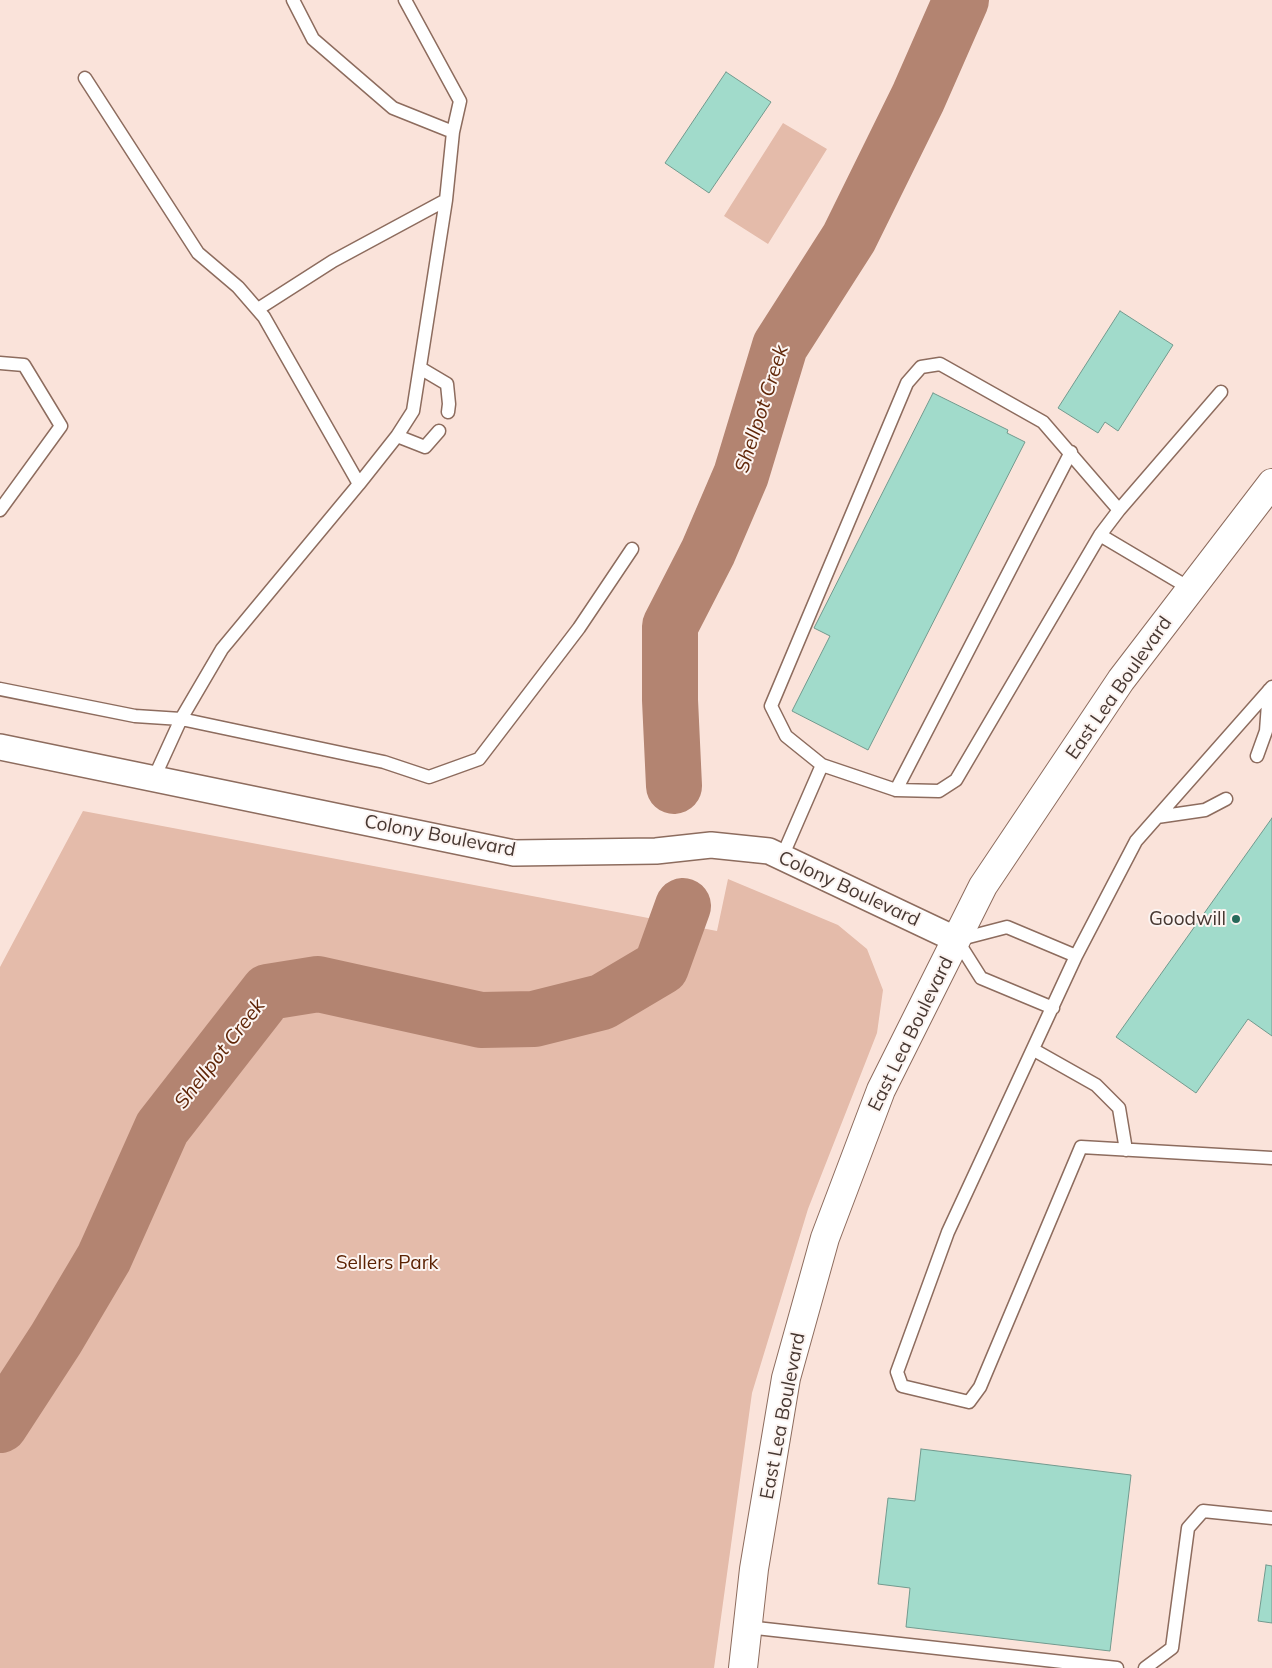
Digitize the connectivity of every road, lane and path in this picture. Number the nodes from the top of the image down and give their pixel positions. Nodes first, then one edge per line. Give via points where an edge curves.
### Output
1 (293, 0) edge
2 (405, 0) edge
3 (85, 78) dead end
4 (453, 132) junction
5 (446, 200) junction
6 (258, 309) junction
7 (0, 363) edge
8 (420, 368) junction
9 (1221, 392) dead end
10 (448, 412) dead end
11 (439, 431) dead end
12 (397, 436) junction
13 (1070, 452) junction
14 (1272, 483) edge
15 (359, 484) junction
16 (0, 510) edge
17 (1119, 510) junction
18 (1100, 535) junction
19 (632, 549) dead end
20 (1191, 589) junction
21 (1271, 688) edge
22 (0, 689) edge
23 (182, 719) junction
24 (0, 746) edge
25 (1257, 756) dead end
26 (822, 765) junction
27 (154, 778) junction
28 (896, 790) junction
29 (1226, 799) dead end
30 (1156, 817) junction
31 (782, 857) junction
32 (956, 940) junction
33 (1076, 956) junction
34 (1053, 1008) junction
35 (1034, 1050) junction
36 (1126, 1150) junction
37 (1272, 1158) edge
38 (1272, 1518) edge
39 (747, 1627) junction
40 (743, 1668) edge
41 (1117, 1668) edge
42 (1145, 1668) edge

1 - 4 lane via 313,39 393,108
2 - 4 lane via 460,101
3 - 6 lane via 198,253
4 - 5 lane
5 - 6 lane via 333,261
5 - 8 lane
6 - 15 lane
7 - 16 lane via 24,366 61,426
8 - 10 lane via 447,384
8 - 12 lane via 413,411
9 - 17 lane
11 - 12 lane via 425,447
12 - 15 lane
13 - 17 lane
13 - 26 lane via 1043,422 940,364 921,367 908,383 771,706 786,736
13 - 28 lane
14 - 20 street, East Lea Boulevard
15 - 23 lane via 222,649
17 - 18 lane
18 - 20 lane
18 - 28 lane via 956,780 940,791
19 - 23 lane via 579,628 479,759 429,777 384,762
20 - 32 street, East Lea Boulevard via 1121,680 983,886
21 - 25 lane via 1266,730
21 - 30 lane
22 - 23 lane via 135,716
23 - 27 lane
24 - 27 street, Colony Boulevard
26 - 28 lane
26 - 31 lane
27 - 31 street, Colony Boulevard via 514,853 656,851 711,845 769,851
29 - 30 lane via 1205,810
30 - 33 lane via 1136,840
31 - 32 street, Colony Boulevard
32 - 33 lane via 1007,927
32 - 34 lane via 981,978
32 - 39 street, East Lea Boulevard via 881,1090 825,1238 786,1378
33 - 34 lane
34 - 35 lane
35 - 36 lane via 1096,1085 1120,1108
35 - 36 lane via 948,1232 897,1372 902,1386 969,1402 980,1387 1081,1147
36 - 37 lane
38 - 42 lane via 1203,1511 1193,1522 1188,1528 1172,1648
39 - 40 street, East Lea Boulevard
39 - 41 lane

